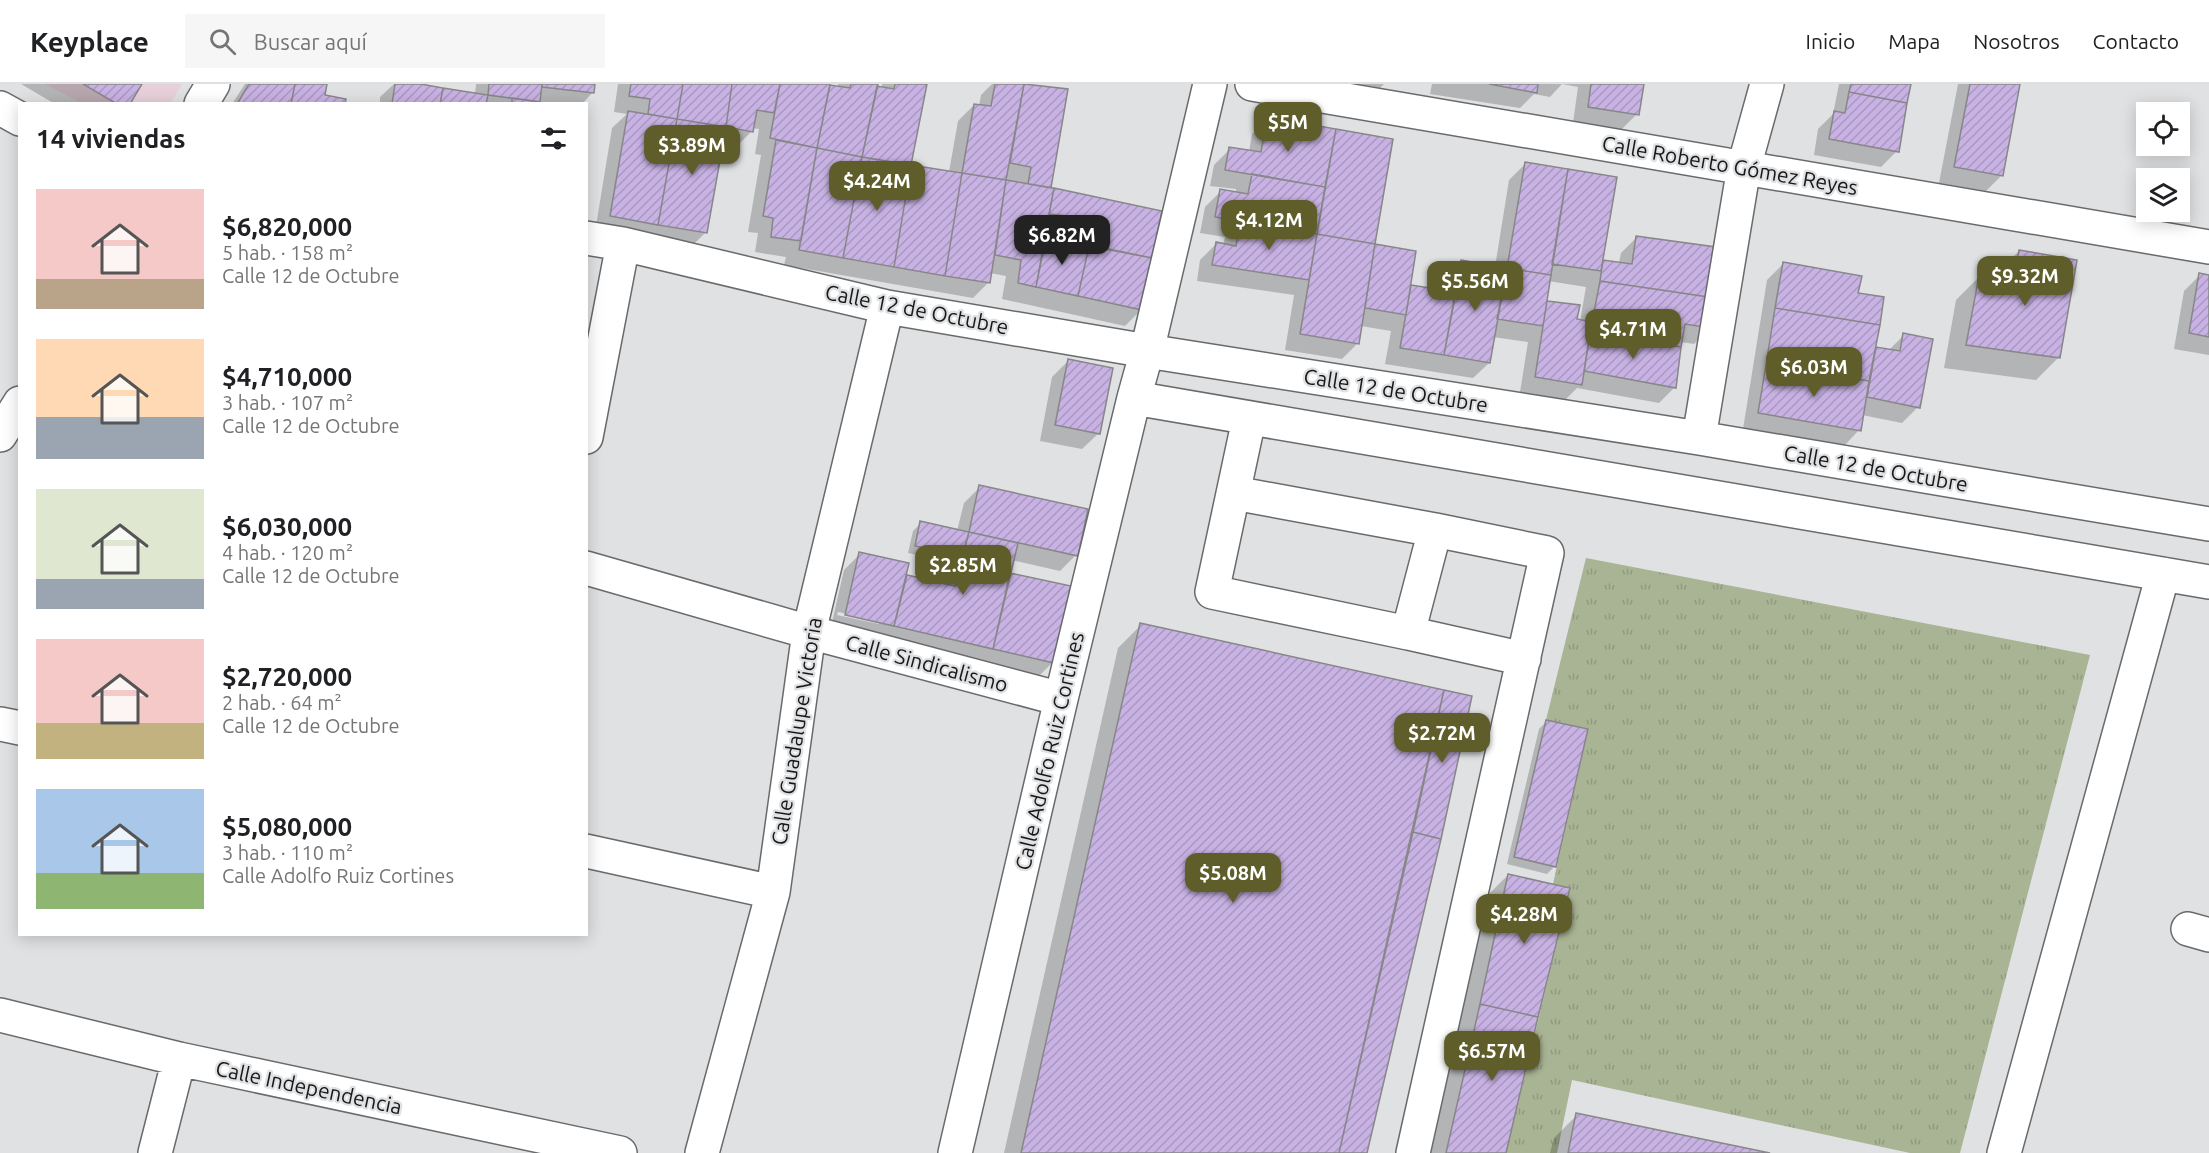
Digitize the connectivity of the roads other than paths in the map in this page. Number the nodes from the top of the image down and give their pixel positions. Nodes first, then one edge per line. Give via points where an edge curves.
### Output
1 (213, 84) edge
2 (1209, 84) edge
3 (1252, 84) edge
4 (1767, 84) edge
5 (202, 102) edge
6 (0, 108) edge
7 (18, 118) edge
8 (1744, 167) junction
9 (588, 238) edge
10 (623, 244) junction
11 (2209, 247) edge
12 (887, 307) junction
13 (1147, 351) junction
14 (1134, 398) junction
15 (18, 406) edge
16 (1249, 419) junction
17 (588, 427) edge
18 (0, 435) edge
19 (1699, 438) junction
20 (0, 441) edge
21 (18, 445) edge
22 (1234, 494) junction
23 (2209, 524) edge
24 (1435, 530) junction
25 (588, 569) edge
26 (2163, 574) junction
27 (2209, 582) edge
28 (809, 632) junction
29 (1408, 633) junction
30 (1524, 659) junction
31 (1060, 699) junction
32 (0, 724) edge
33 (18, 728) edge
34 (588, 851) edge
35 (772, 892) junction
36 (0, 1015) edge
37 (179, 1059) junction
38 (155, 1153) edge
39 (620, 1153) edge
40 (702, 1153) edge
41 (955, 1153) edge
42 (1413, 1153) edge
43 (2004, 1153) edge

1 - 5 street
2 - 13 street, Calle Adolfo Ruiz Cortines
3 - 8 street, Calle Roberto Gómez Reyes
4 - 8 street
6 - 7 street
8 - 11 street, Calle Roberto Gómez Reyes
8 - 19 street
9 - 10 street, Calle 12 de Octubre
10 - 12 street, Calle 12 de Octubre
10 - 17 street
12 - 13 street, Calle 12 de Octubre
12 - 28 street, Calle Guadalupe Victoria
13 - 14 street, Calle Adolfo Ruiz Cortines
13 - 19 street, Calle 12 de Octubre
14 - 16 street
14 - 31 street, Calle Adolfo Ruiz Cortines
15 - 18 street
16 - 22 street
16 - 26 street
19 - 23 street, Calle 12 de Octubre
20 - 21 street
22 - 24 street
22 - 29 street via 1212,592
24 - 29 street
24 - 30 street via 1547,553
25 - 28 street, Calle Sindicalismo
26 - 27 street
26 - 43 street
28 - 31 street, Calle Sindicalismo
28 - 35 street, Calle Guadalupe Victoria
29 - 30 street
30 - 42 street
31 - 41 street, Calle Adolfo Ruiz Cortines
32 - 33 street
34 - 35 street
35 - 40 street, Calle Guadalupe Victoria
36 - 37 street, Calle Independencia
37 - 38 street
37 - 39 street, Calle Independencia

